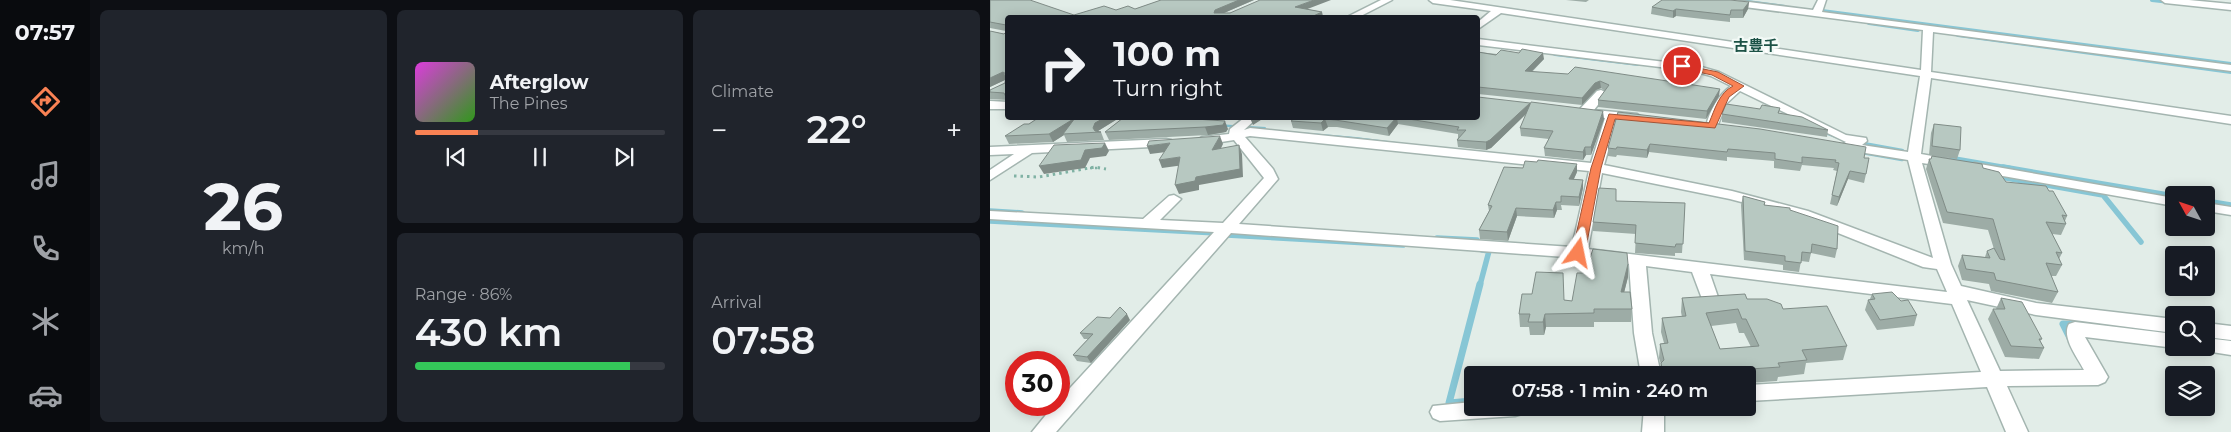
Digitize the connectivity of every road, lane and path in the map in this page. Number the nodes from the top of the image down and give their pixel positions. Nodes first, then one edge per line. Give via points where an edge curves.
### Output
1 (1388, 0) edge
2 (1433, 0) edge
3 (1714, 0) edge
4 (1822, 0) edge
5 (2166, 0) edge
6 (2178, 1) edge
7 (2231, 7) edge
8 (1499, 10) junction
9 (1816, 14) junction
10 (1356, 15) edge
11 (1480, 24) edge
12 (1928, 28) junction
13 (1480, 42) edge
14 (2231, 68) edge
15 (1926, 74) junction
16 (1740, 86) junction
17 (1601, 93) edge
18 (990, 105) edge
19 (1005, 106) edge
20 (1566, 110) edge
21 (1586, 112) junction
22 (1612, 116) junction
23 (1648, 119) edge
24 (2231, 120) edge
25 (1237, 126) edge
26 (1712, 126) edge
27 (1817, 141) edge
28 (990, 151) edge
29 (1027, 151) junction
30 (1914, 154) junction
31 (1596, 168) junction
32 (1106, 169) dead end
33 (992, 175) edge
34 (1174, 199) dead end
35 (2165, 200) edge
36 (2215, 208) edge
37 (2231, 211) edge
38 (990, 215) edge
39 (1146, 224) junction
40 (1226, 228) junction
41 (1578, 253) junction
42 (1637, 259) junction
43 (1942, 264) junction
44 (1698, 266) junction
45 (1957, 295) junction
46 (1710, 300) edge
47 (2165, 325) edge
48 (2215, 331) edge
49 (2231, 333) edge
50 (2165, 340) edge
51 (2215, 346) edge
52 (2231, 348) edge
53 (1649, 366) edge
54 (1994, 379) junction
55 (1756, 393) edge
56 (1464, 411) edge
57 (1440, 412) dead end
58 (1654, 416) edge
59 (1044, 432) edge
60 (1653, 432) edge
61 (2018, 432) edge

1 - 10 street
2 - 8 street
3 - 9 street
4 - 9 street
5 - 6 street
6 - 7 street
8 - 11 street
8 - 15 street
9 - 12 street
12 - 14 street
12 - 15 street
13 - 16 street via 1694,68
15 - 24 street
15 - 30 street
16 - 26 street via 1725,97
16 - 30 street via 1844,138
17 - 21 street
18 - 19 street
20 - 21 street
21 - 22 street
22 - 23 street
22 - 31 street
25 - 29 street via 1223,140
25 - 31 street via 1250,132
25 - 40 street via 1271,179
27 - 30 street
28 - 29 street
29 - 33 street
30 - 35 street
30 - 43 street
31 - 41 street
31 - 43 street via 1732,195 1803,214 1929,263
32 - 33 path via 1095,167 1035,177
34 - 39 street
36 - 37 street
38 - 39 street
39 - 40 street
40 - 41 street
40 - 59 street
41 - 42 street
42 - 44 street
42 - 53 street
43 - 45 street
44 - 45 street
44 - 46 street
45 - 47 street via 2036,310
45 - 54 street
48 - 49 street
50 - 54 street via 2075,330 2098,377
51 - 52 street
54 - 55 street
54 - 61 street
56 - 57 street
58 - 60 street

